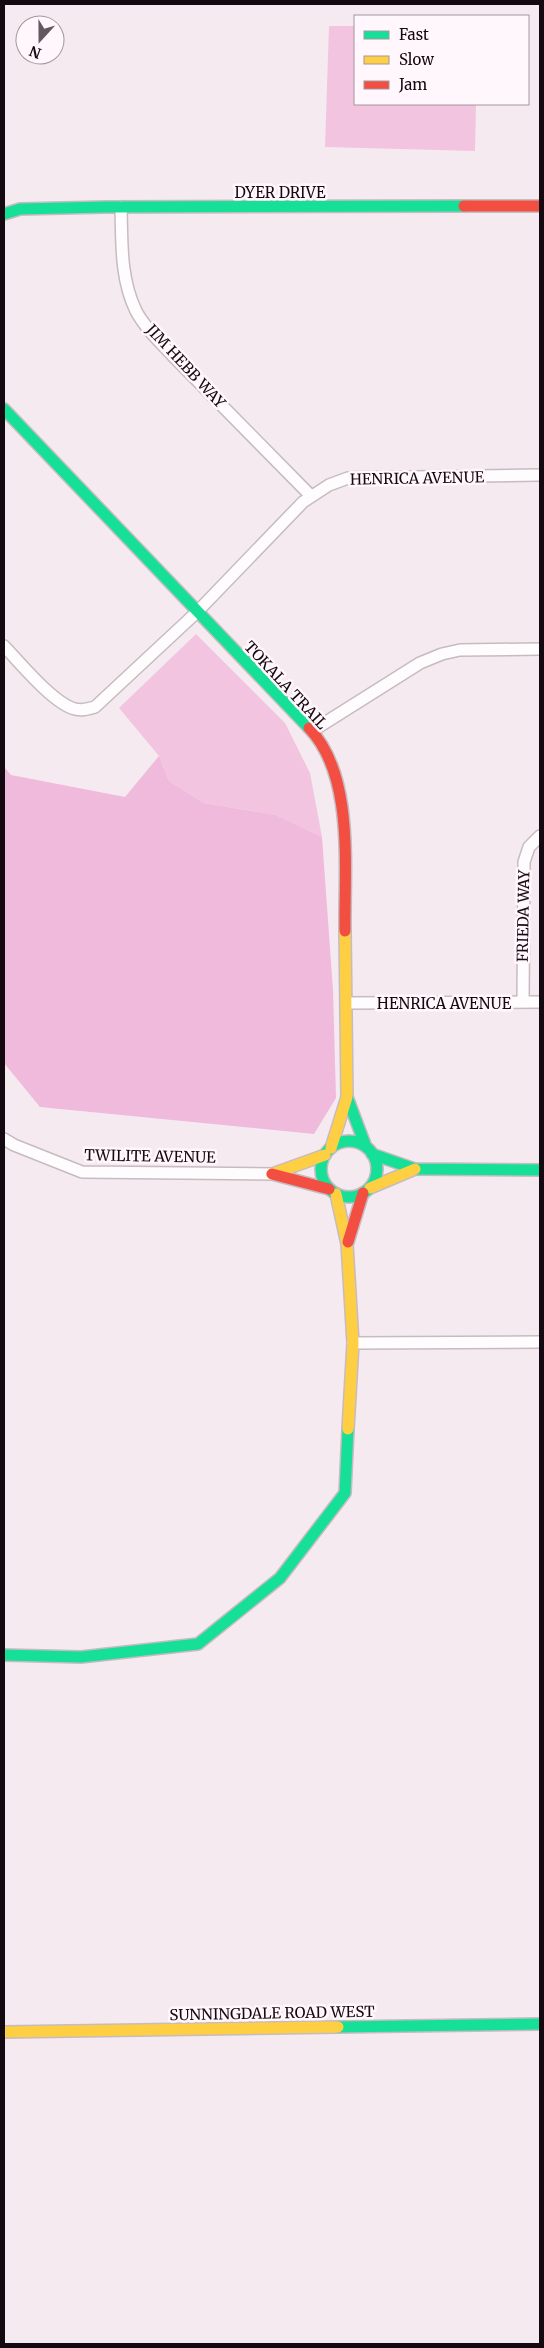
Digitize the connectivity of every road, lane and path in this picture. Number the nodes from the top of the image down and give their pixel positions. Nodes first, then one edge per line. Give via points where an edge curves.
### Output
1 (4, 204) edge
2 (540, 206) edge
3 (121, 207) junction
4 (20, 209) junction
5 (4, 214) edge
6 (4, 409) edge
7 (540, 476) edge
8 (311, 496) junction
9 (197, 612) junction
10 (4, 646) edge
11 (540, 650) edge
12 (312, 731) junction
13 (540, 836) edge
14 (523, 1002) junction
15 (540, 1002) edge
16 (347, 1003) junction
17 (347, 1097) junction
18 (4, 1139) edge
19 (369, 1150) junction
20 (328, 1152) junction
21 (415, 1169) junction
22 (540, 1170) edge
23 (272, 1174) junction
24 (333, 1191) junction
25 (366, 1191) junction
26 (347, 1244) junction
27 (540, 1342) edge
28 (353, 1343) junction
29 (4, 1655) edge
30 (540, 2024) edge
31 (4, 2032) edge

1 - 4 street, DYER DRIVE
2 - 3 street, DYER DRIVE
3 - 4 street, DYER DRIVE
3 - 8 street, JIM HEBB WAY via 122,265 137,312 173,356
4 - 5 street, DYER DRIVE
6 - 9 street, TOKALA TRAIL
7 - 8 street, HENRICA AVENUE via 348,478
8 - 9 street, HENRICA AVENUE
9 - 10 street, HENRICA AVENUE via 95,708 83,710 66,706
9 - 12 street, TOKALA TRAIL
11 - 12 street via 460,650 442,654 420,663
12 - 16 street, TOKALA TRAIL via 328,756 343,814
13 - 14 street, FRIEDA WAY via 529,847 524,862
14 - 15 street, HENRICA AVENUE
14 - 16 street, HENRICA AVENUE
16 - 17 street, TOKALA TRAIL
17 - 19 street, TOKALA TRAIL
17 - 20 street, TOKALA TRAIL
18 - 23 street, TWILITE AVENUE via 82,1172
19 - 20 street via 348,1142
19 - 21 street
19 - 25 street via 377,1171
20 - 23 street, TWILITE AVENUE
20 - 24 street via 322,1172 324,1181
21 - 22 street
21 - 25 street
23 - 24 street, TWILITE AVENUE
24 - 25 street via 354,1197
24 - 26 street
25 - 26 street
26 - 28 street
27 - 28 street
28 - 29 street via 345,1493 280,1578 198,1644 81,1657
30 - 31 street, SUNNINGDALE ROAD WEST

